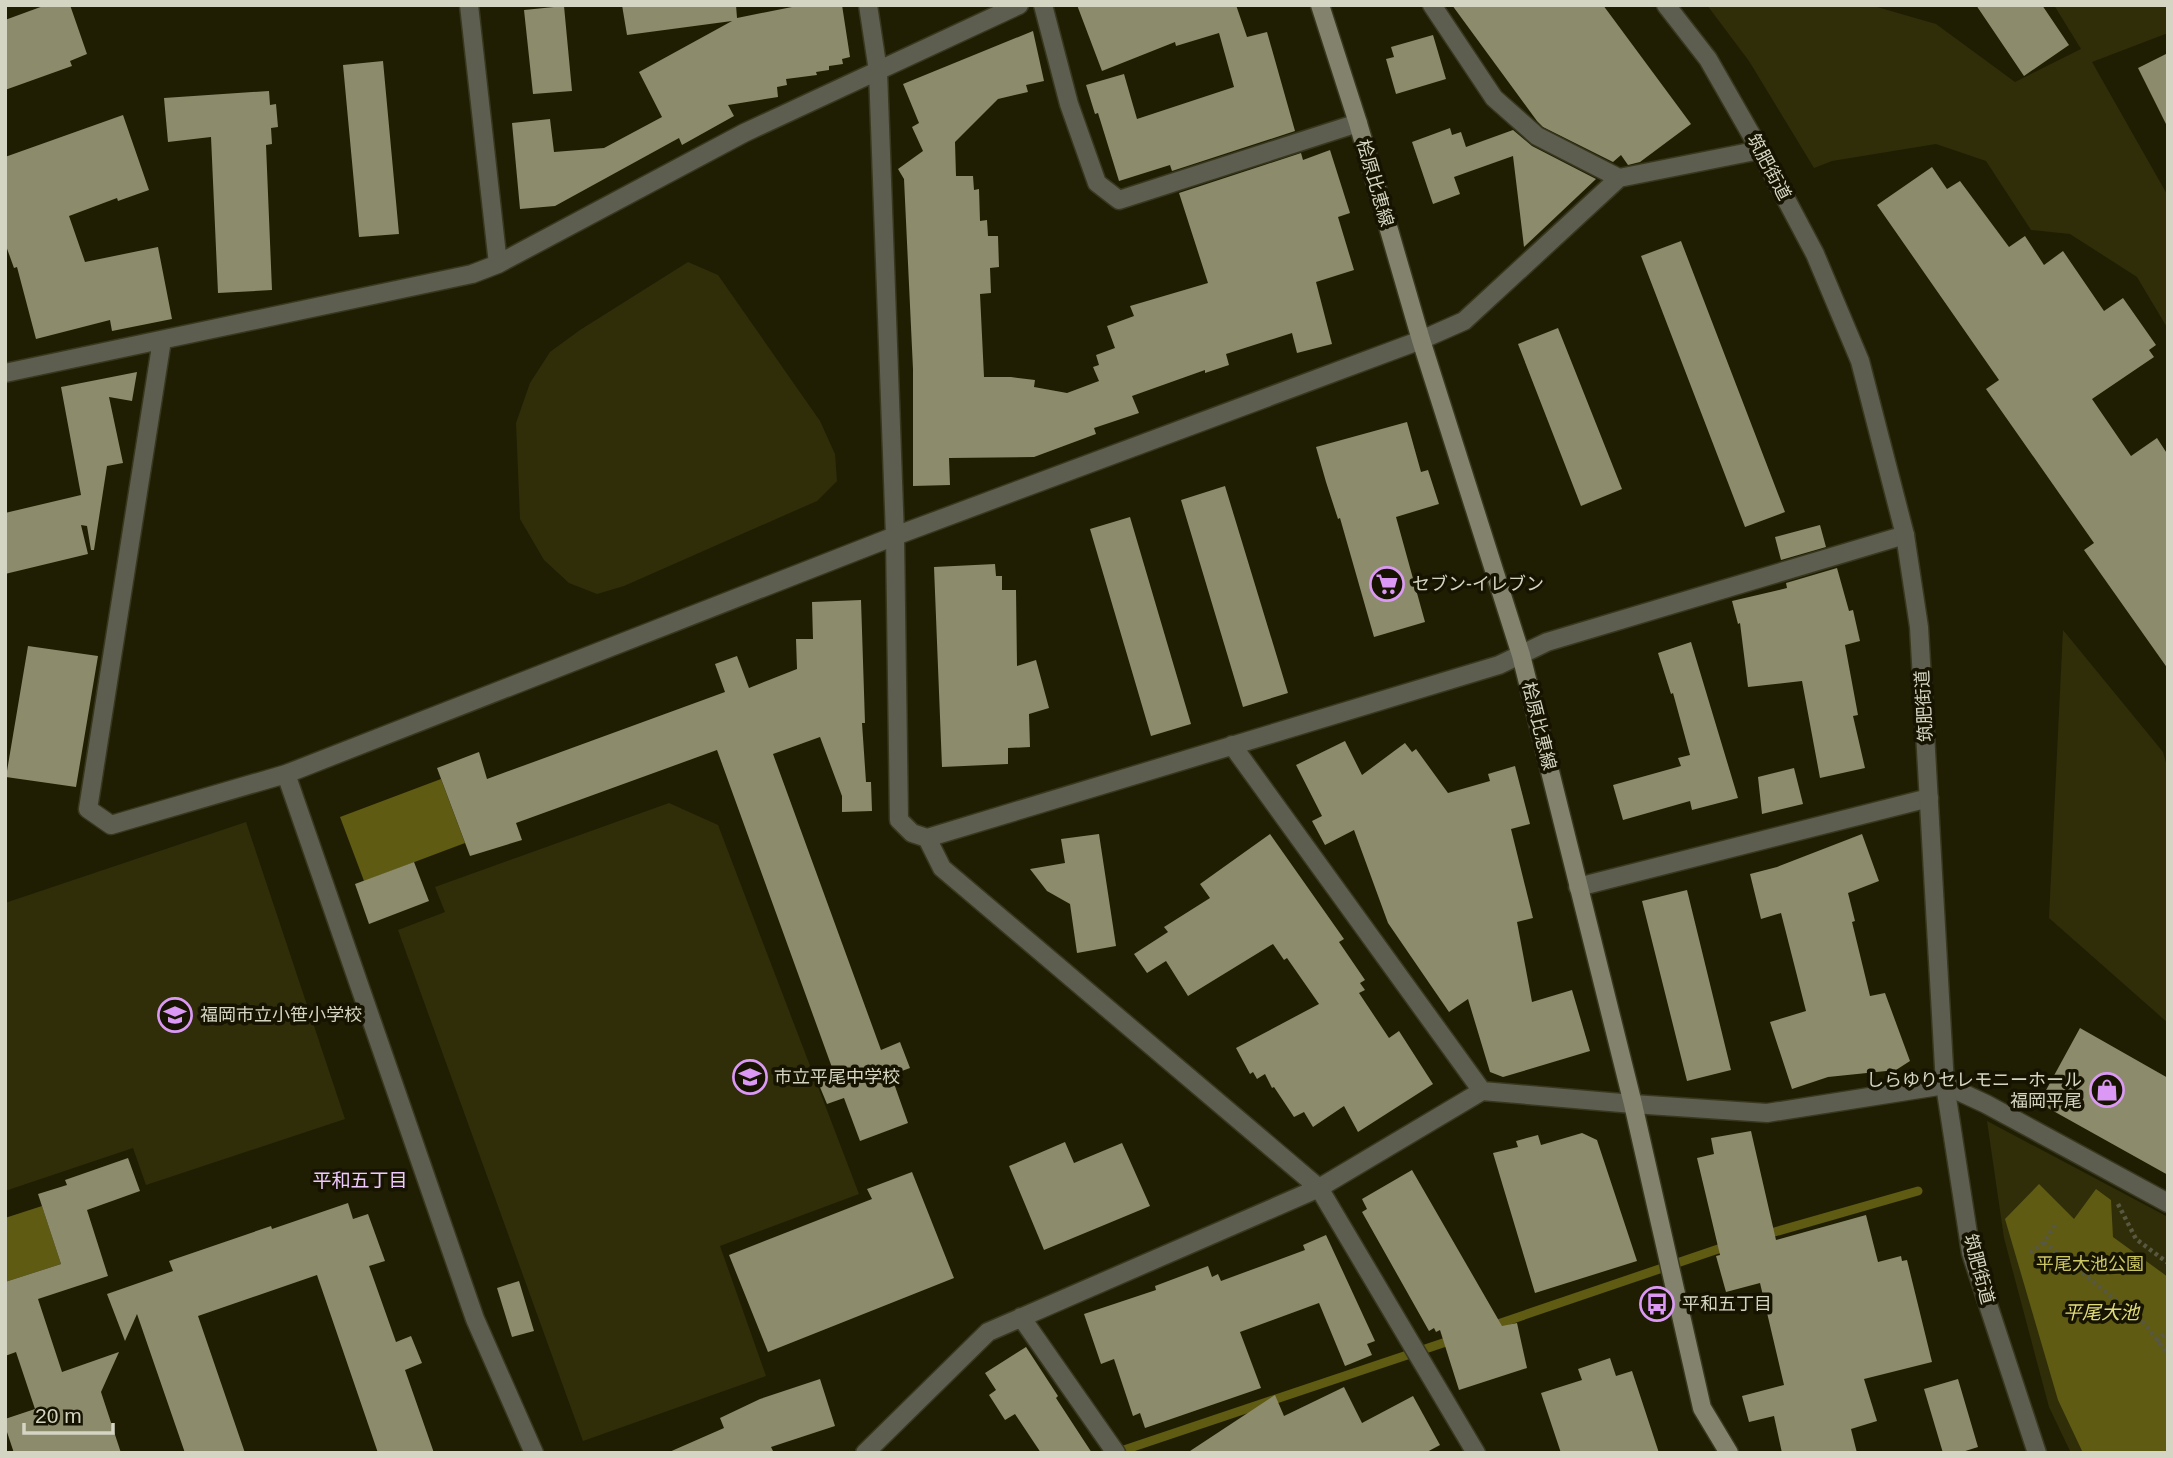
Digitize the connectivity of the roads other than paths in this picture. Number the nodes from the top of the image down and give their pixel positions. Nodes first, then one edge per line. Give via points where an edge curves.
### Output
1 (469, 5) edge
2 (868, 5) edge
3 (1020, 5) edge
4 (1043, 5) edge
5 (1320, 5) edge
6 (1432, 5) edge
7 (1666, 5) edge
8 (878, 71) junction
9 (1357, 123) junction
10 (1760, 150) junction
11 (1619, 178) junction
12 (498, 264) junction
13 (162, 340) junction
14 (1421, 340) junction
15 (5, 373) edge
16 (1905, 535) junction
17 (895, 536) junction
18 (1521, 654) junction
19 (1232, 744) junction
20 (286, 774) junction
21 (1929, 798) junction
22 (927, 838) junction
23 (1578, 887) junction
24 (1945, 1085) junction
25 (1482, 1091) junction
26 (1633, 1104) junction
27 (1319, 1188) junction
28 (2168, 1203) edge
29 (1021, 1318) junction
30 (534, 1453) edge
31 (865, 1453) edge
32 (1116, 1453) edge
33 (1476, 1453) edge
34 (1729, 1453) edge
35 (2036, 1453) edge

1 - 12 street
2 - 8 street
3 - 8 street
4 - 9 street via 1069,104 1097,183 1119,200
5 - 9 main road, 桧原比恵線
6 - 11 street via 1494,98 1537,136
7 - 10 street, 筑肥街道 via 1708,59
8 - 12 street via 744,133
8 - 17 street
9 - 14 main road, 桧原比恵線
10 - 11 street
10 - 16 street, 筑肥街道 via 1815,254 1860,361
11 - 14 street via 1464,321
12 - 13 street via 472,274
13 - 15 street
13 - 20 street via 88,809 111,825
14 - 17 street
14 - 18 main road, 桧原比恵線
16 - 18 street via 1547,642
16 - 21 street, 筑肥街道 via 1919,627
17 - 20 street
17 - 22 street via 899,820 912,833
18 - 19 street
18 - 23 main road, 桧原比恵線
19 - 22 street
19 - 25 street
20 - 30 street via 475,1319
21 - 23 street
21 - 24 street, 筑肥街道
22 - 27 street via 942,868
23 - 26 main road, 桧原比恵線
24 - 26 street via 1767,1112
24 - 28 street
24 - 35 street, 筑肥街道 via 1971,1253
25 - 26 street
25 - 27 street
26 - 34 main road, 桧原比恵線 via 1703,1408
27 - 29 street
27 - 33 street
29 - 31 street via 988,1332
29 - 32 street

